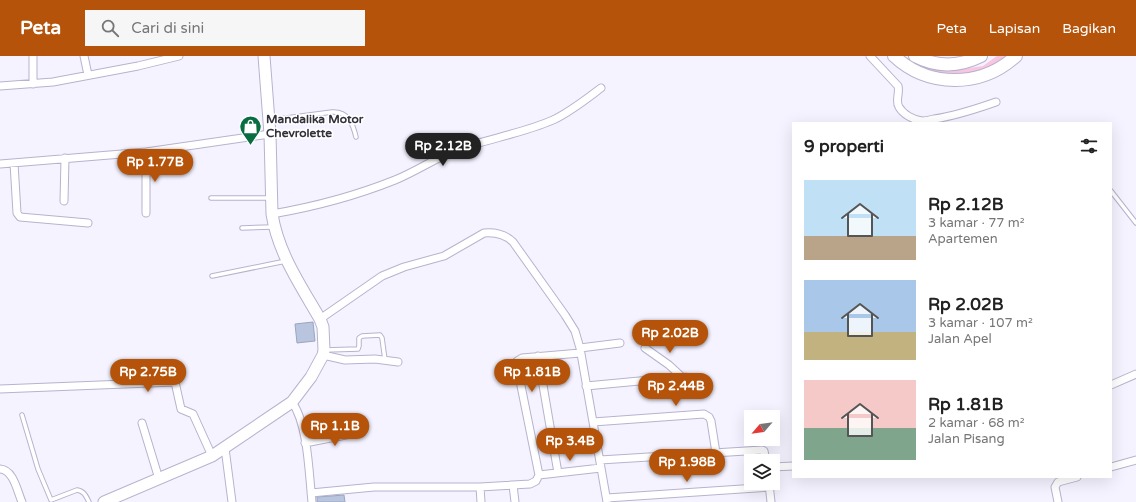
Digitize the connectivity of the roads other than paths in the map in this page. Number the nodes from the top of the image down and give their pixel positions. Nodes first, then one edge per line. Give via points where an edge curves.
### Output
1 (33, 56) edge
2 (84, 56) edge
3 (180, 56) edge
4 (264, 56) edge
5 (870, 56) edge
6 (894, 56) edge
7 (915, 56) edge
8 (981, 56) edge
9 (1016, 56) edge
10 (88, 75) junction
11 (33, 84) junction
12 (0, 86) edge
13 (600, 88) dead end
14 (996, 102) dead end
15 (270, 120) junction
16 (270, 134) junction
17 (356, 138) dead end
18 (146, 152) junction
19 (66, 158) junction
20 (14, 163) junction
21 (0, 164) edge
22 (1112, 192) edge
23 (211, 198) dead end
24 (271, 198) junction
25 (64, 201) dead end
26 (146, 213) dead end
27 (272, 214) junction
28 (88, 223) dead end
29 (1136, 223) edge
30 (274, 227) junction
31 (242, 228) dead end
32 (287, 261) junction
33 (212, 276) dead end
34 (320, 319) junction
35 (620, 343) dead end
36 (645, 348) dead end
37 (580, 351) junction
38 (324, 352) junction
39 (538, 356) junction
40 (385, 360) junction
41 (398, 362) dead end
42 (1136, 374) edge
43 (682, 377) junction
44 (696, 378) dead end
45 (1112, 385) edge
46 (586, 386) junction
47 (0, 389) edge
48 (292, 402) junction
49 (22, 415) dead end
50 (593, 422) junction
51 (142, 423) dead end
52 (361, 432) dead end
53 (305, 443) junction
54 (225, 448) junction
55 (716, 453) junction
56 (765, 454) edge
57 (212, 456) junction
58 (600, 460) junction
59 (1136, 460) edge
60 (792, 466) edge
61 (780, 467) edge
62 (1112, 467) edge
63 (601, 468) junction
64 (0, 470) edge
65 (558, 473) junction
66 (540, 475) junction
67 (1073, 478) edge
68 (160, 479) junction
69 (513, 485) junction
70 (480, 487) junction
71 (744, 487) edge
72 (770, 490) edge
73 (311, 493) junction
74 (121, 499) edge
75 (607, 500) edge
76 (22, 502) edge
77 (89, 502) edge
78 (104, 502) edge
79 (232, 502) edge
80 (312, 502) edge
81 (481, 502) edge
82 (514, 502) edge
83 (771, 502) edge
84 (1058, 502) edge

1 - 11 street
2 - 10 street
3 - 10 street
4 - 15 main road
5 - 14 street via 898,86 897,103 909,117 921,121 945,118
6 - 9 highway via 912,70 948,81 984,75 1000,68
7 - 8 highway via 943,64 964,62
10 - 11 street
11 - 12 street
13 - 27 street via 568,112 535,127 471,145 372,189 314,206
15 - 16 main road
15 - 17 lane via 339,112 350,120
16 - 18 street
16 - 24 main road
18 - 19 street
18 - 26 street
19 - 20 street
19 - 25 street
20 - 21 street
20 - 28 street via 17,213 20,217
22 - 29 lane
23 - 24 lane
24 - 27 main road
27 - 30 main road
30 - 31 lane
30 - 32 main road
32 - 33 lane
32 - 34 main road
34 - 37 street via 382,276 444,256 491,232 507,236 513,242 575,331
34 - 38 main road via 323,327
35 - 37 street
36 - 43 street
37 - 39 street
37 - 46 street
38 - 40 street via 345,360
38 - 40 lane via 358,349 359,338 362,336 380,335
38 - 48 main road via 311,377
39 - 65 street
39 - 66 street via 522,358 517,361 517,366
40 - 41 street
42 - 45 street
43 - 44 street
43 - 46 street
46 - 50 street
47 - 57 street via 175,382 181,409 193,414
48 - 53 street via 302,422
48 - 54 main road
49 - 77 lane via 38,469 51,500 81,490
50 - 55 street via 704,414 711,421
50 - 58 street
51 - 68 street
52 - 53 street
53 - 73 street
54 - 57 main road
54 - 79 street
55 - 56 street via 762,450
55 - 58 street
57 - 68 main road
58 - 63 street
59 - 62 street
60 - 61 street
63 - 65 street
63 - 75 street
64 - 76 street via 9,473
65 - 66 street
66 - 69 street via 530,484
67 - 84 street via 1058,482 1055,487
68 - 74 main road
69 - 70 street
69 - 82 street
70 - 73 street via 374,487
70 - 81 street
71 - 75 street
72 - 83 street
73 - 80 street
74 - 78 main road

